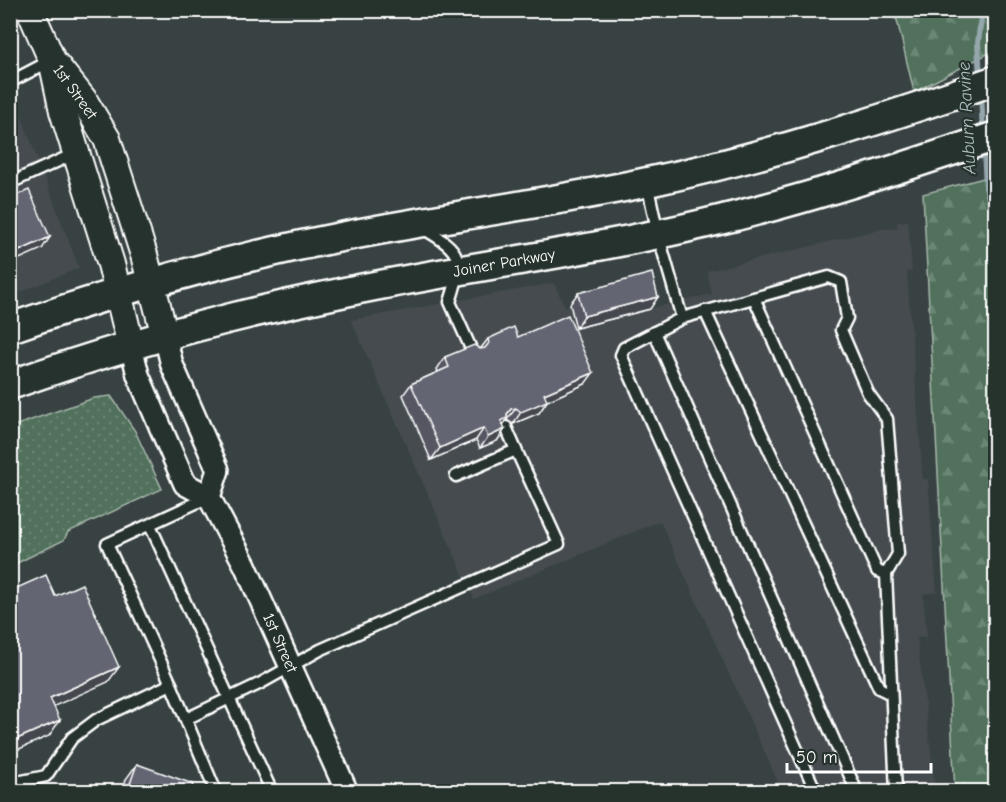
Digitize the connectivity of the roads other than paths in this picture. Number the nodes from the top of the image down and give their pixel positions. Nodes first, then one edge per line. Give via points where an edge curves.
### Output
1 (30, 10) edge
2 (52, 60) junction
3 (996, 80) edge
4 (10, 82) edge
5 (996, 136) edge
6 (76, 153) junction
7 (647, 182) junction
8 (10, 183) edge
9 (415, 224) junction
10 (658, 234) junction
11 (460, 271) junction
12 (151, 283) junction
13 (118, 293) junction
14 (754, 298) junction
15 (705, 311) junction
16 (682, 318) junction
17 (10, 328) edge
18 (654, 333) junction
19 (165, 336) junction
20 (131, 346) junction
21 (473, 353) edge
22 (10, 385) edge
23 (506, 427) edge
24 (516, 450) junction
25 (456, 476) dead end
26 (209, 497) junction
27 (150, 525) junction
28 (886, 574) junction
29 (290, 667) junction
30 (171, 684) junction
31 (891, 693) junction
32 (229, 699) junction
33 (186, 719) junction
34 (10, 780) edge
35 (216, 792) edge
36 (272, 792) edge
37 (347, 792) edge
38 (816, 792) edge
39 (857, 792) edge
40 (896, 792) edge

1 - 2 street
2 - 4 lane
2 - 6 street, 1st Street
2 - 12 street, 1st Street via 83,99 107,139
3 - 7 main road via 788,148
5 - 10 main road, Joiner Parkway via 800,198
6 - 8 lane
6 - 13 street, 1st Street
7 - 9 main road
7 - 10 lane
9 - 11 lane via 443,240 457,257
9 - 12 main road via 349,235
10 - 11 main road, Joiner Parkway
10 - 16 lane
11 - 19 main road, Joiner Parkway via 345,292
11 - 21 lane via 450,302
12 - 13 main road
12 - 19 street, 1st Street
13 - 17 main road
13 - 20 street, 1st Street
14 - 15 lane
14 - 28 lane via 877,571
14 - 28 lane via 829,277 841,282 847,318 841,330 868,393 887,419 898,554
15 - 16 lane
15 - 31 lane via 879,688
16 - 18 lane
18 - 38 lane via 624,348 621,355
18 - 39 lane
19 - 20 main road, Joiner Parkway
19 - 26 street, 1st Street via 172,365 218,470
20 - 22 main road, Joiner Parkway
20 - 26 street, 1st Street via 138,375 186,484
23 - 24 lane
24 - 25 lane
24 - 29 lane via 559,544
26 - 27 lane
26 - 29 street, 1st Street via 245,565
27 - 30 lane via 107,544
27 - 32 lane
28 - 31 lane
29 - 32 lane
29 - 37 street, 1st Street
30 - 33 lane
30 - 34 lane via 96,720 72,738 46,776
31 - 40 lane
32 - 33 lane
32 - 36 lane
33 - 35 lane

